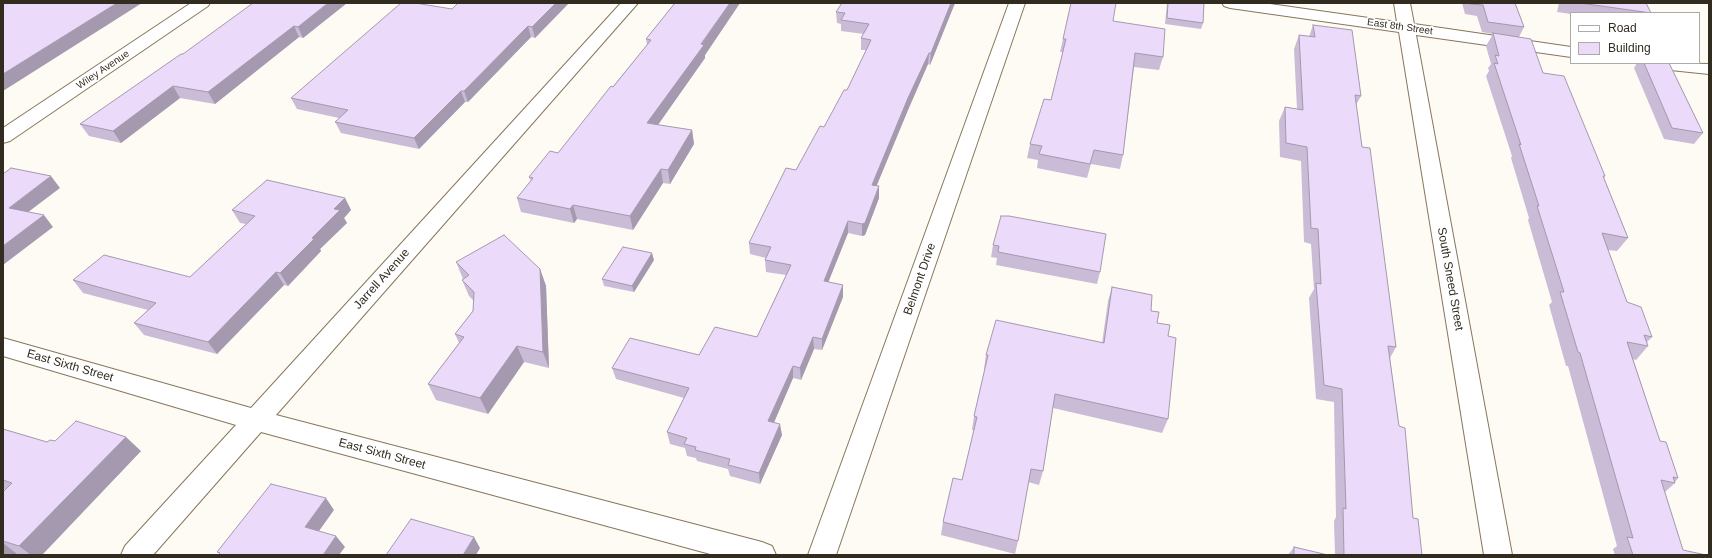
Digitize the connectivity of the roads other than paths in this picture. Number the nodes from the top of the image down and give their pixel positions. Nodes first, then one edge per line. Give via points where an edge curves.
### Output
1 (202, 3) edge
2 (630, 3) edge
3 (1017, 3) edge
4 (1230, 3) edge
5 (1402, 3) edge
6 (1407, 28) junction
7 (1570, 52) edge
8 (1661, 64) edge
9 (1709, 69) edge
10 (3, 137) edge
11 (3, 347) edge
12 (255, 420) junction
13 (135, 555) edge
14 (762, 555) edge
15 (822, 555) edge
16 (1498, 555) edge

1 - 10 street, Wiley Avenue
2 - 12 street, Jarrell Avenue
3 - 15 street, Belmont Drive
4 - 6 street, East 8th Street
5 - 6 street, South Sneed Street
6 - 7 street, East 8th Street
6 - 16 street, South Sneed Street
8 - 9 street
11 - 12 street, East Sixth Street
12 - 13 street, Jarrell Avenue
12 - 14 street, East Sixth Street

